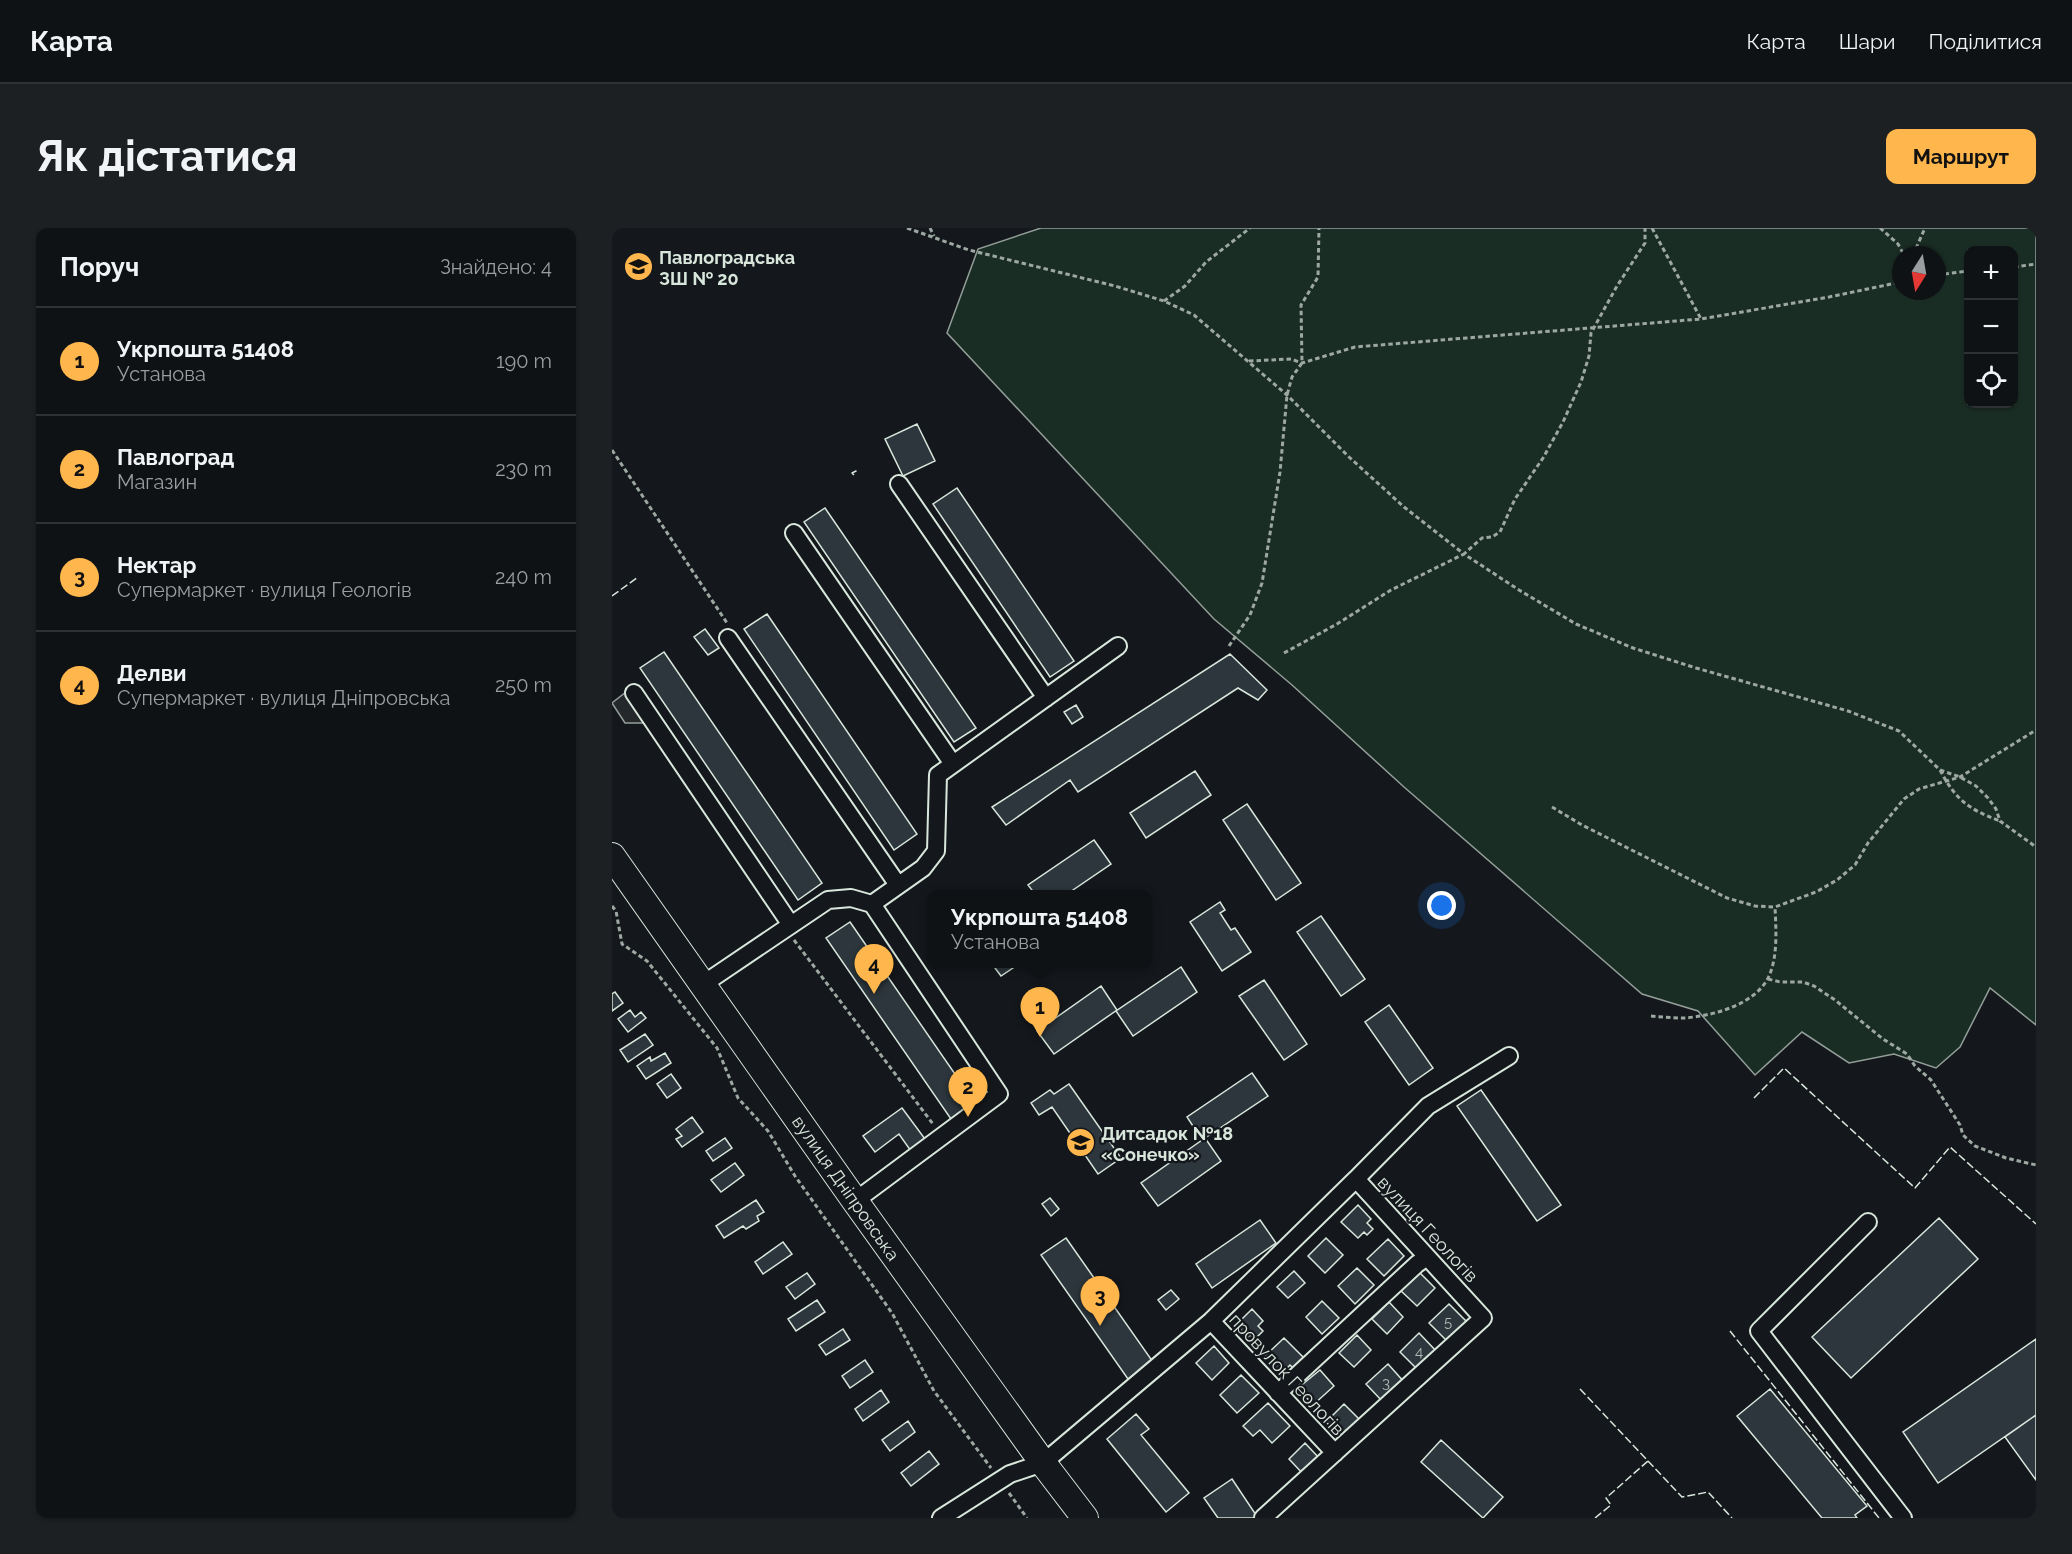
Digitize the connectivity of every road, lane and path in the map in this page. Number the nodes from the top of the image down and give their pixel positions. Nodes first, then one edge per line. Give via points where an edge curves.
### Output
1 (907, 228) edge
2 (930, 228) edge
3 (1250, 228) edge
4 (1319, 228) edge
5 (1645, 228) edge
6 (1652, 228) edge
7 (1880, 228) edge
8 (1925, 228) edge
9 (934, 236) junction
10 (1899, 246) edge
11 (1917, 246) edge
12 (2036, 264) edge
13 (2018, 266) edge
14 (1964, 272) edge
15 (1946, 274) edge
16 (1892, 284) edge
17 (1164, 301) junction
18 (1701, 318) junction
19 (1593, 328) junction
20 (1249, 361) junction
21 (1302, 363) junction
22 (1287, 395) junction
23 (612, 450) edge
24 (898, 484) dead end
25 (794, 533) dead end
26 (1464, 554) junction
27 (728, 638) joint
28 (1118, 646) dead end
29 (1229, 646) dead end
30 (1284, 653) dead end
31 (634, 693) dead end
32 (1046, 698) junction
33 (2036, 730) edge
34 (953, 765) junction
35 (1940, 770) junction
36 (1960, 777) junction
37 (1946, 781) junction
38 (1552, 807) dead end
39 (2000, 821) junction
40 (2036, 847) edge
41 (612, 856) edge
42 (898, 885) junction
43 (872, 904) junction
44 (612, 906) edge
45 (1775, 907) junction
46 (788, 927) junction
47 (1768, 979) junction
48 (702, 985) junction
49 (1651, 1016) dead end
50 (1509, 1056) dead end
51 (942, 1137) junction
52 (2036, 1166) edge
53 (1356, 1179) junction
54 (855, 1201) junction
55 (1868, 1222) dead end
56 (1427, 1257) junction
57 (1211, 1321) junction
58 (1278, 1393) junction
59 (1335, 1453) junction
60 (1043, 1464) junction
61 (999, 1480) junction
62 (940, 1518) edge
63 (1027, 1518) edge
64 (1085, 1518) edge
65 (1263, 1518) edge
66 (1904, 1518) edge

1 - 9 path
2 - 9 path
3 - 17 path
4 - 21 path via 1318,277 1301,305
5 - 19 path via 1645,243
6 - 18 path
7 - 10 path
8 - 11 path
9 - 17 path via 969,250
12 - 13 path
14 - 15 path
16 - 18 path
17 - 20 path via 1194,315
18 - 19 path
19 - 21 path via 1355,347
19 - 26 path via 1581,382 1543,458 1515,499 1500,532 1482,538
20 - 21 path via 1291,359
20 - 22 path
21 - 22 path
22 - 26 path via 1404,507
22 - 29 path via 1280,472 1262,582 1250,615
23 - 27 path via 727,621
24 - 32 street
25 - 34 street
26 - 30 path via 1390,590
26 - 35 path via 1576,624 1633,648 1848,711 1899,731
27 - 42 street
28 - 32 street
31 - 46 street
32 - 34 street
33 - 36 path
34 - 42 street via 938,775 936,850 923,868
35 - 36 path
35 - 37 path
36 - 37 path
36 - 39 path via 1988,798
37 - 39 path via 1950,790 1976,812
37 - 45 path via 1919,789 1904,799 1855,865 1837,880
38 - 45 path via 1727,898
39 - 40 path
41 - 48 highway, вулиця Дніпровська
42 - 43 street
43 - 46 street via 850,898 828,900
43 - 51 street via 999,1094
44 - 61 path via 622,944 647,961 717,1048 738,1098 768,1131 795,1176 892,1313 934,1391
45 - 47 path via 1774,956
46 - 48 street
46 - 51 path
47 - 49 path via 1747,1000 1720,1011 1683,1018
47 - 52 path via 1803,982 1835,1000 1907,1054 1930,1080 1963,1135 1975,1146
48 - 54 highway, вулиця Дніпровська
50 - 53 street via 1428,1106
51 - 54 street
53 - 56 street, вулиця Геологів
53 - 57 street, вулиця Геологів
54 - 60 highway, вулиця Дніпровська
55 - 66 street via 1759,1331
56 - 58 street
56 - 59 street, вулиця Геологів via 1483,1318
57 - 58 street, провулок Геологів
57 - 60 street, вулиця Геологів
58 - 59 street, провулок Геологів
59 - 65 street, вулиця Геологів
60 - 61 street
60 - 64 highway, вулиця Дніпровська
61 - 62 street
61 - 63 path

